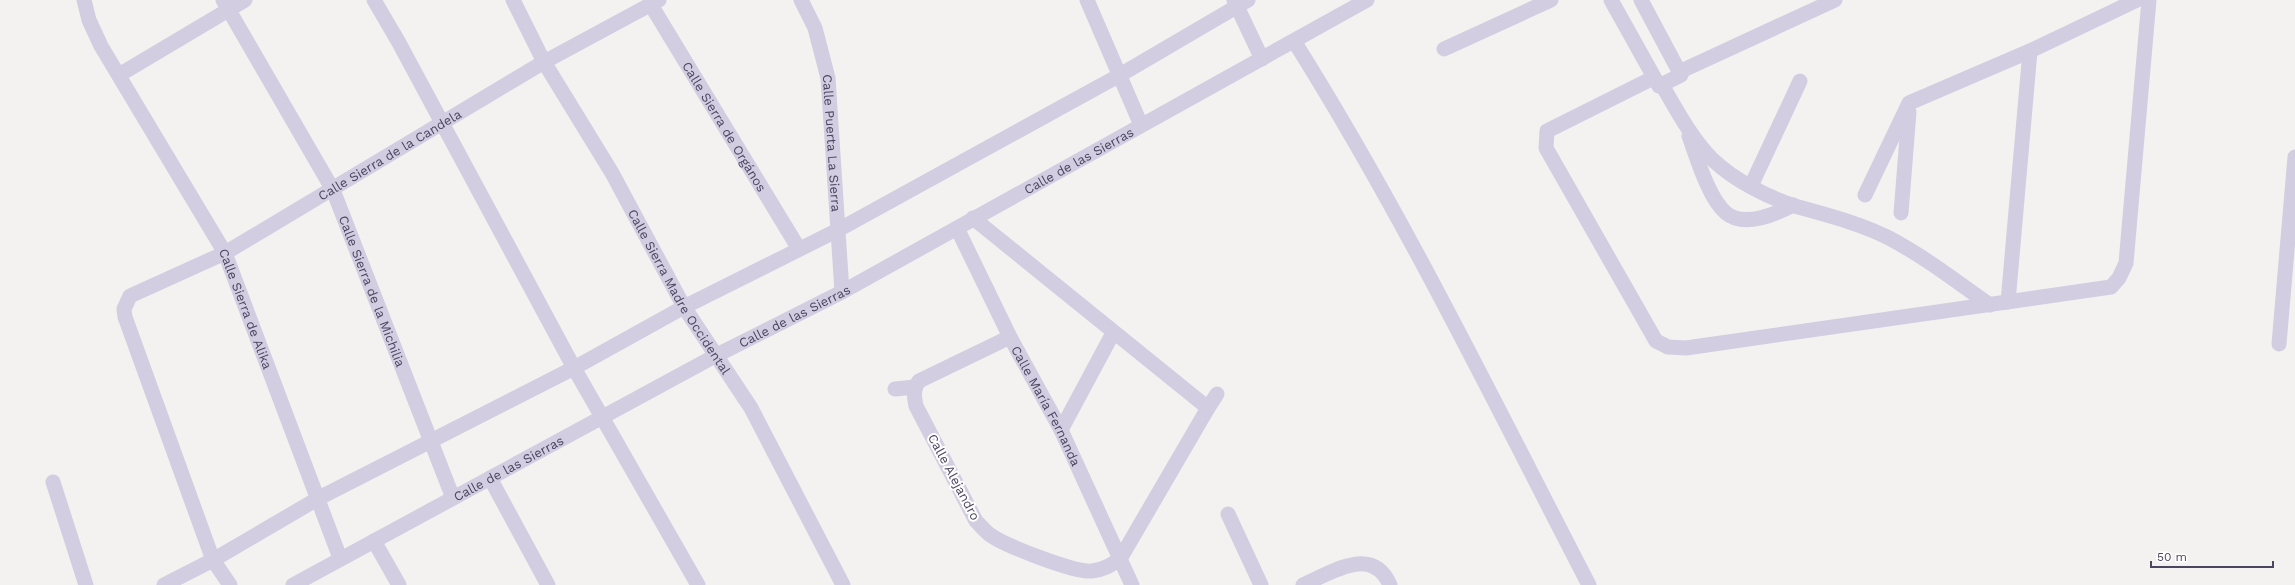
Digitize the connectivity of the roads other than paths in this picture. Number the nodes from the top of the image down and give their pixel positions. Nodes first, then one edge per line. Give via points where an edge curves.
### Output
1 (84, 0) edge
2 (246, 0) edge
3 (374, 0) edge
4 (512, 0) edge
5 (801, 0) edge
6 (1087, 0) edge
7 (1367, 0) edge
8 (1551, 0) edge
9 (1611, 0) edge
10 (1641, 0) edge
11 (1835, 0) edge
12 (2137, 0) edge
13 (2149, 0) edge
14 (655, 2) edge
15 (1240, 2) edge
16 (226, 5) edge
17 (1294, 41) junction
18 (1444, 49) dead end
19 (2030, 51) junction
20 (1262, 59) junction
21 (544, 62) junction
22 (1679, 72) junction
23 (119, 75) junction
24 (1120, 75) junction
25 (1658, 81) junction
26 (1800, 81) dead end
27 (1909, 103) junction
28 (1682, 119) junction
29 (442, 124) junction
30 (1141, 125) junction
31 (2295, 157) edge
32 (1752, 186) junction
33 (333, 190) junction
34 (1865, 195) dead end
35 (1793, 205) junction
36 (1901, 213) dead end
37 (973, 218) junction
38 (957, 228) junction
39 (838, 230) junction
40 (799, 249) junction
41 (225, 254) junction
42 (842, 292) junction
43 (2008, 302) junction
44 (1990, 305) junction
45 (684, 307) junction
46 (1113, 333) junction
47 (1010, 336) junction
48 (2279, 344) dead end
49 (715, 356) junction
50 (574, 368) junction
51 (915, 387) junction
52 (895, 389) dead end
53 (1217, 394) dead end
54 (1208, 408) junction
55 (601, 417) junction
56 (1061, 430) junction
57 (431, 442) junction
58 (490, 478) junction
59 (53, 482) dead end
60 (319, 498) junction
61 (453, 498) junction
62 (1228, 514) dead end
63 (374, 541) junction
64 (340, 558) junction
65 (1120, 559) junction
66 (212, 560) junction
67 (1389, 582) edge
68 (86, 585) edge
69 (164, 585) edge
70 (230, 585) edge
71 (293, 585) edge
72 (399, 585) edge
73 (548, 585) edge
74 (698, 585) edge
75 (843, 585) edge
76 (1132, 585) edge
77 (1261, 585) edge
78 (1303, 585) edge
79 (1589, 585) edge

1 - 23 street, Calle Sierra de Alika via 89,20
2 - 16 street
3 - 29 street
4 - 21 street, Calle Sierra Madre Occidental
5 - 39 street, Calle Puerta La Sierra via 815,28 828,78
6 - 24 street
7 - 17 street, Calle de las Sierras
8 - 18 street
9 - 25 street
10 - 22 street
11 - 22 street
12 - 19 street
13 - 43 street via 2126,263 2111,287
14 - 21 street, Calle Sierra de la Candela
14 - 40 street, Calle Sierra de Orgános
15 - 20 street
15 - 24 street
16 - 23 street
16 - 33 street, Calle Sierra de la Michilia
17 - 20 street, Calle de las Sierras
17 - 79 street via 1377,179
19 - 27 street
19 - 43 street
20 - 30 street, Calle de las Sierras
21 - 29 street, Calle Sierra de la Candela
21 - 45 street, Calle Sierra Madre Occidental via 612,173
22 - 25 street via 1681,76
23 - 41 street, Calle Sierra de Alika
24 - 30 street
24 - 39 street
25 - 28 street
25 - 44 street via 1547,131 1545,140 1546,148 1656,341 1668,348 1686,348
26 - 32 street
27 - 34 street
27 - 36 street
28 - 32 street via 1714,160
28 - 35 street via 1710,189 1726,213 1739,219 1757,218 1776,215
29 - 33 street, Calle Sierra de la Candela
29 - 50 street
30 - 37 street, Calle de las Sierras
31 - 48 street
32 - 35 street
33 - 41 street, Calle Sierra de la Candela
33 - 57 street, Calle Sierra de la Michilia
35 - 44 street via 1827,214 1888,238 1942,271
37 - 38 street, Calle de las Sierras
37 - 46 street
38 - 42 street, Calle de las Sierras
38 - 47 street, Calle María Fernanda
39 - 40 street
39 - 42 street, Calle Puerta La Sierra
40 - 45 street
41 - 60 street, Calle Sierra de Alika
41 - 66 street, Calle Sierra de la Candela via 130,296 124,309
42 - 49 street, Calle de las Sierras
43 - 44 street
45 - 49 street, Calle Sierra Madre Occidental
45 - 50 street
46 - 54 street
46 - 56 street
47 - 51 street via 920,381
47 - 56 street, Calle María Fernanda
49 - 55 street, Calle de las Sierras
49 - 75 street, Calle Sierra Madre Occidental via 751,408
50 - 55 street
50 - 57 street
51 - 52 street
51 - 65 street, Calle Alejandro via 916,406 976,520 990,534 1006,543 1076,570 1092,571 1107,568
53 - 54 street
54 - 65 street
55 - 58 street, Calle de las Sierras
55 - 74 street
56 - 65 street, Calle María Fernanda
57 - 60 street
57 - 61 street, Calle Sierra de la Michilia
58 - 61 street, Calle de las Sierras
58 - 73 street
59 - 68 street
60 - 64 street, Calle Sierra de Alika
60 - 66 street
61 - 63 street, Calle de las Sierras
62 - 77 street
63 - 64 street, Calle de las Sierras
63 - 72 street
64 - 71 street, Calle de las Sierras
65 - 76 street, Calle María Fernanda
66 - 69 street
66 - 70 street
67 - 78 street via 1378,568 1367,563 1353,564

